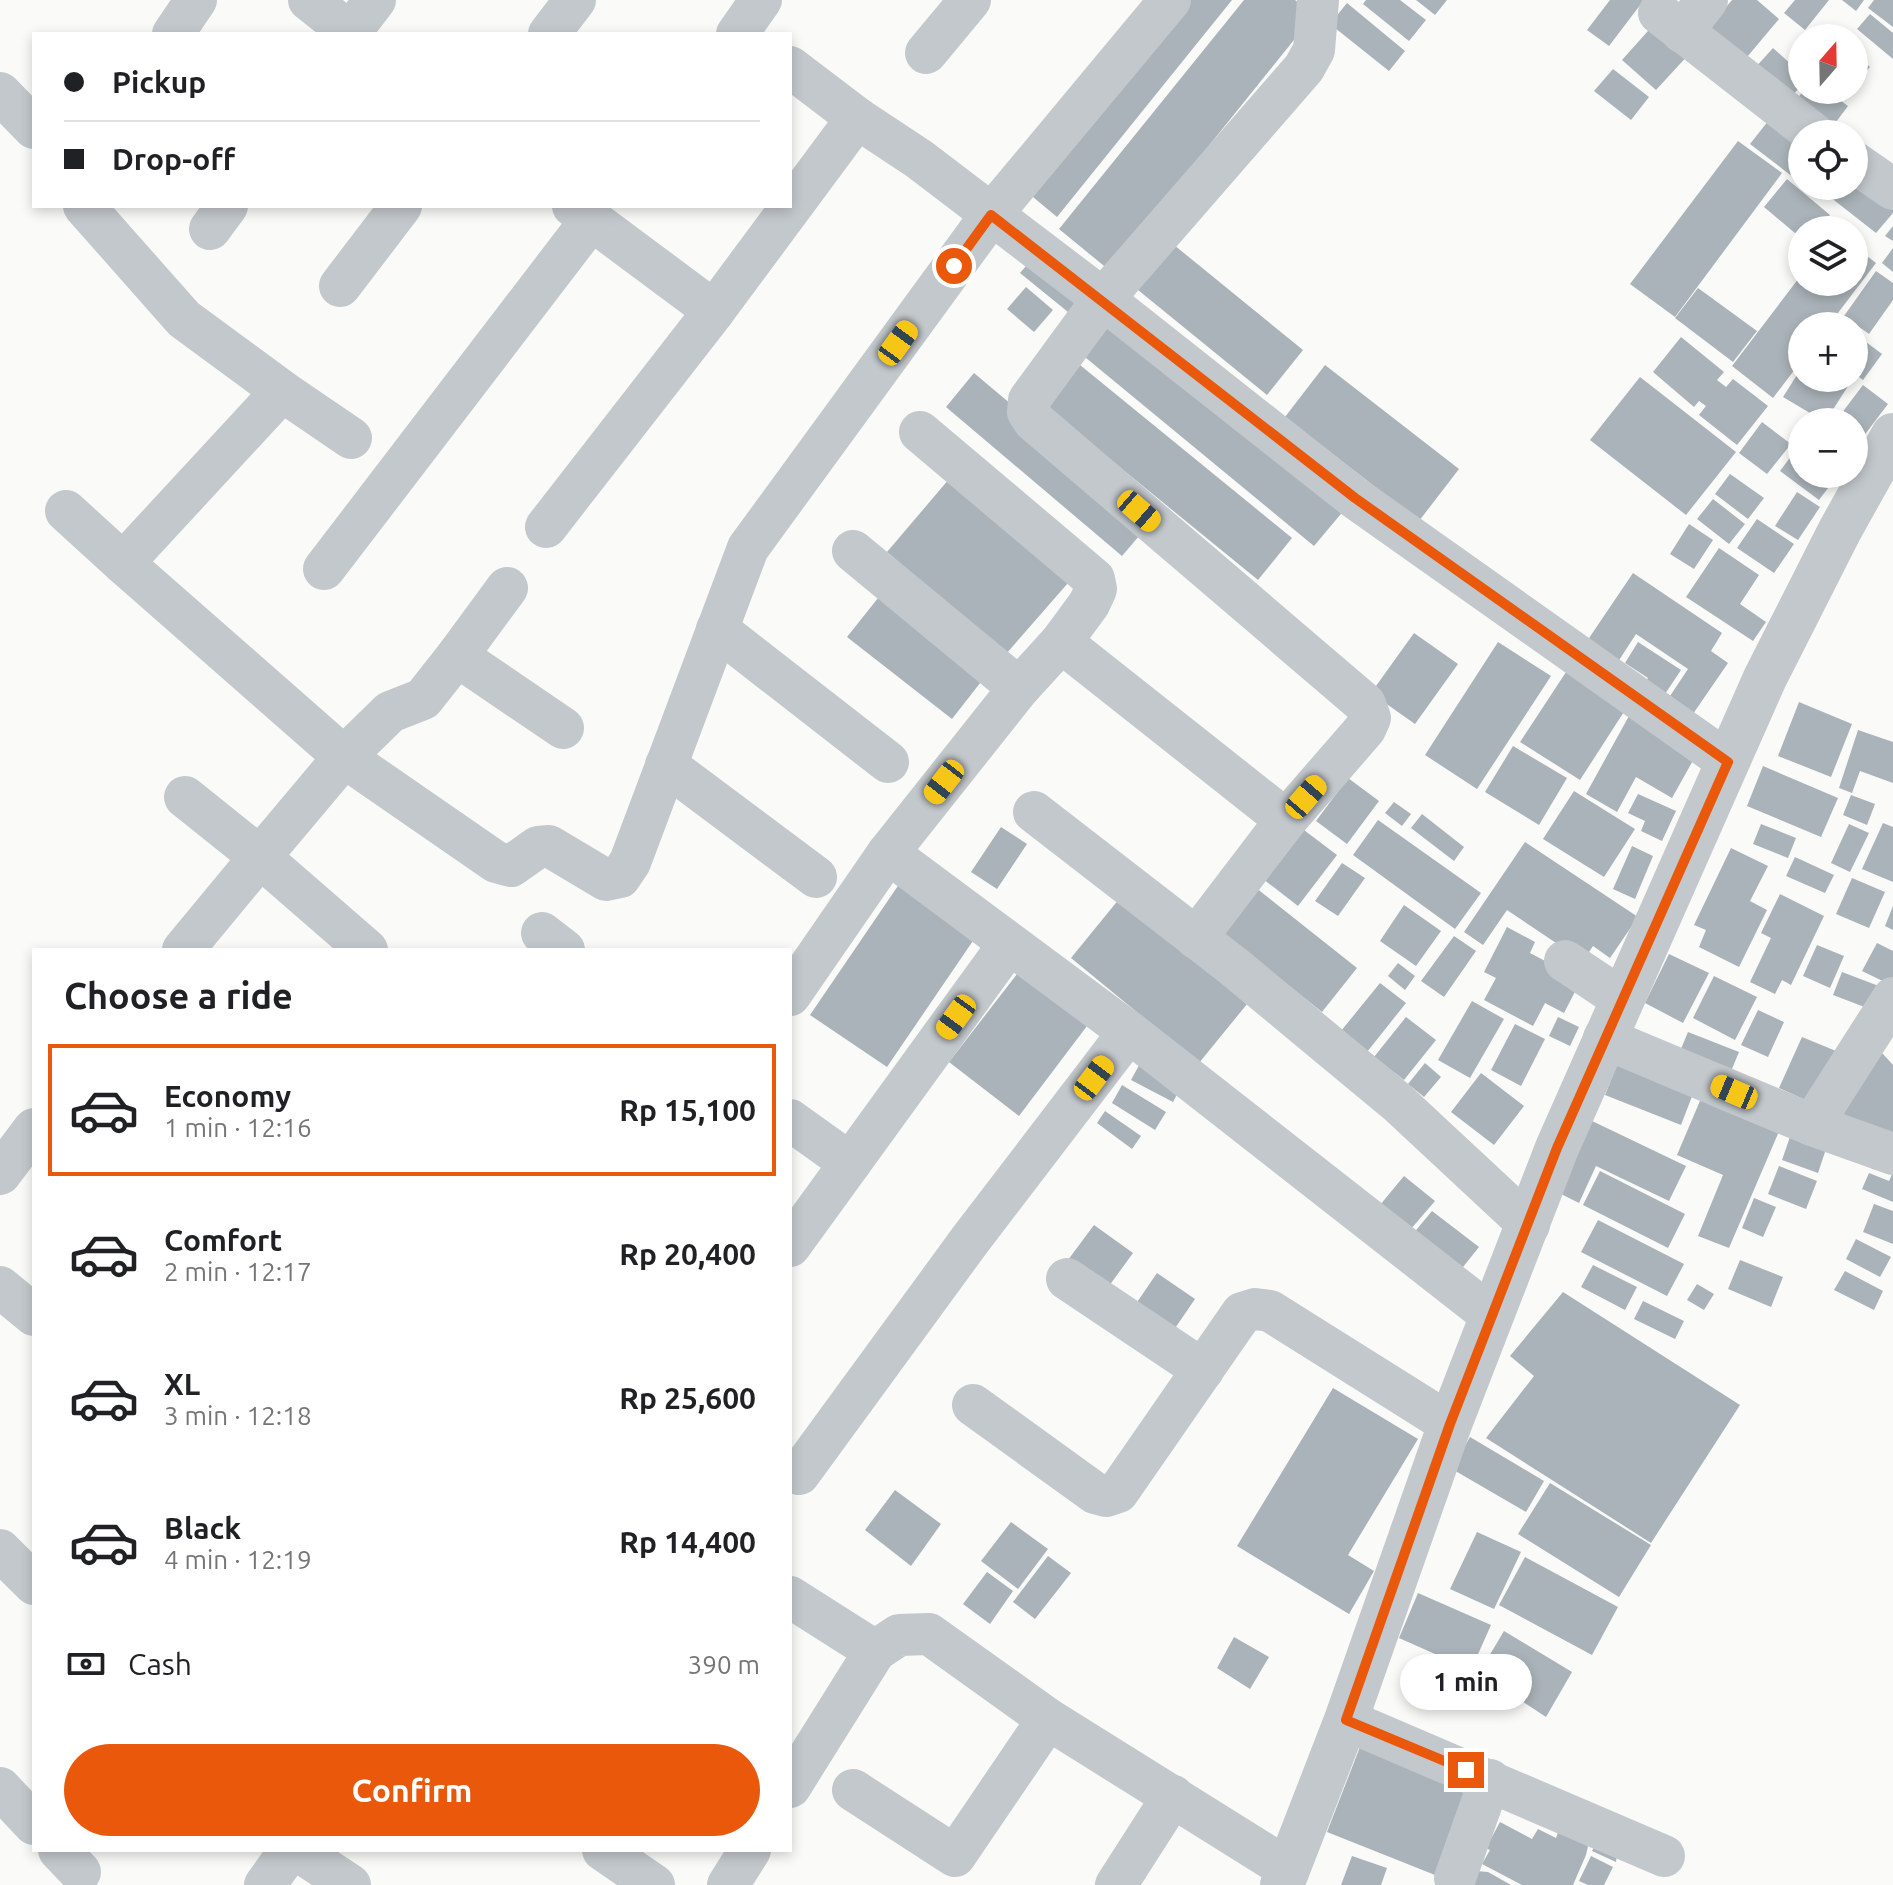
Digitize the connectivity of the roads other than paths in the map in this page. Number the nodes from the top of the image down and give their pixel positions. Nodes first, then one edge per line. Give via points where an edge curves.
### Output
1 (196, 0) edge
2 (309, 0) edge
3 (575, 0) edge
4 (970, 0) edge
5 (1170, 0) edge
6 (1318, 0) edge
7 (1707, 0) edge
8 (357, 25) edge
9 (174, 32) edge
10 (551, 32) edge
11 (926, 53) dead end
12 (792, 69) edge
13 (0, 93) edge
14 (857, 118) junction
15 (1796, 120) edge
16 (32, 126) edge
17 (1868, 172) edge
18 (1893, 189) edge
19 (792, 206) edge
20 (86, 208) edge
21 (399, 208) edge
22 (790, 208) edge
23 (582, 213) edge
24 (991, 215) junction
25 (340, 286) dead end
26 (1103, 299) junction
27 (714, 311) junction
28 (282, 391) junction
29 (920, 432) dead end
30 (1893, 435) edge
31 (351, 438) dead end
32 (66, 511) dead end
33 (546, 527) dead end
34 (853, 551) dead end
35 (123, 563) junction
36 (324, 569) dead end
37 (507, 588) dead end
38 (717, 629) junction
39 (1061, 642) junction
40 (457, 656) junction
41 (1019, 688) junction
42 (563, 728) dead end
43 (344, 757) junction
44 (888, 762) dead end
45 (1728, 762) junction
46 (666, 765) junction
47 (185, 797) dead end
48 (1034, 812) dead end
49 (1286, 820) junction
50 (888, 853) junction
51 (260, 857) junction
52 (816, 877) dead end
53 (1196, 938) junction
54 (1009, 944) junction
55 (185, 948) edge
56 (365, 948) edge
57 (1565, 961) dead end
58 (792, 992) edge
59 (1893, 998) edge
60 (1622, 999) junction
61 (1129, 1032) junction
62 (1604, 1038) junction
63 (792, 1121) edge
64 (1812, 1125) junction
65 (32, 1132) edge
66 (1893, 1154) edge
67 (850, 1163) junction
68 (0, 1174) edge
69 (1529, 1225) junction
70 (792, 1243) edge
71 (1067, 1279) dead end
72 (0, 1287) edge
73 (32, 1313) edge
74 (1492, 1316) junction
75 (1203, 1370) junction
76 (973, 1405) dead end
77 (1450, 1424) junction
78 (799, 1474) dead end
79 (792, 1598) edge
80 (875, 1651) junction
81 (1048, 1719) junction
82 (1346, 1720) junction
83 (1490, 1780) junction
84 (792, 1784) edge
85 (0, 1788) edge
86 (853, 1790) dead end
87 (1173, 1796) junction
88 (32, 1822) edge
89 (289, 1852) edge
90 (300, 1852) edge
91 (606, 1852) edge
92 (749, 1852) edge
93 (1664, 1856) dead end
94 (945, 1871) edge
95 (1285, 1877) edge
96 (1455, 1878) dead end
97 (265, 1885) edge
98 (350, 1885) edge
99 (654, 1885) edge
100 (728, 1885) edge
101 (1116, 1885) edge

1 - 9 street
2 - 8 street
3 - 10 street
4 - 11 street
5 - 24 street
6 - 26 street via 1314,50 1304,68
7 - 15 street via 1670,22
12 - 14 street
13 - 16 street
14 - 19 street
14 - 24 street
17 - 18 street
20 - 28 street via 184,319
21 - 25 street
22 - 27 street
23 - 27 street
23 - 36 street
24 - 26 street
24 - 38 street via 748,548
26 - 45 street via 1355,498
26 - 49 street via 1029,400 1028,412 1365,704 1370,718
27 - 33 street
28 - 31 street
28 - 35 street
29 - 39 street via 1094,579 1089,604
30 - 45 street via 1840,530
32 - 35 street
34 - 41 street
35 - 43 street
37 - 40 street
38 - 44 street
38 - 46 street
39 - 41 street
39 - 49 street
40 - 42 street
40 - 43 street via 423,699 390,712
41 - 50 street
43 - 46 street via 496,862 511,866 538,847 549,846 606,880 620,877 630,862
43 - 51 street
45 - 60 street
46 - 52 street
47 - 51 street
48 - 53 street
49 - 53 street
50 - 54 street
50 - 58 street
51 - 55 street
51 - 56 street
53 - 69 street via 1397,1102
54 - 61 street
54 - 67 street
57 - 60 street
59 - 64 street
60 - 62 street
61 - 74 street
61 - 78 street
62 - 64 street
62 - 69 street
63 - 67 street
64 - 66 street
65 - 68 street
67 - 70 street
69 - 74 street
71 - 75 street
72 - 73 street
74 - 77 street
75 - 76 street via 1118,1492 1106,1496
75 - 77 street via 1242,1313 1270,1311
77 - 82 street
79 - 80 street
80 - 81 street via 899,1635 929,1634
80 - 84 street
81 - 87 street
81 - 94 street
82 - 83 street
82 - 95 street
83 - 93 street
83 - 96 street
85 - 88 street
86 - 94 street
87 - 95 street
87 - 101 street
89 - 97 street
90 - 98 street
91 - 99 street
92 - 100 street

